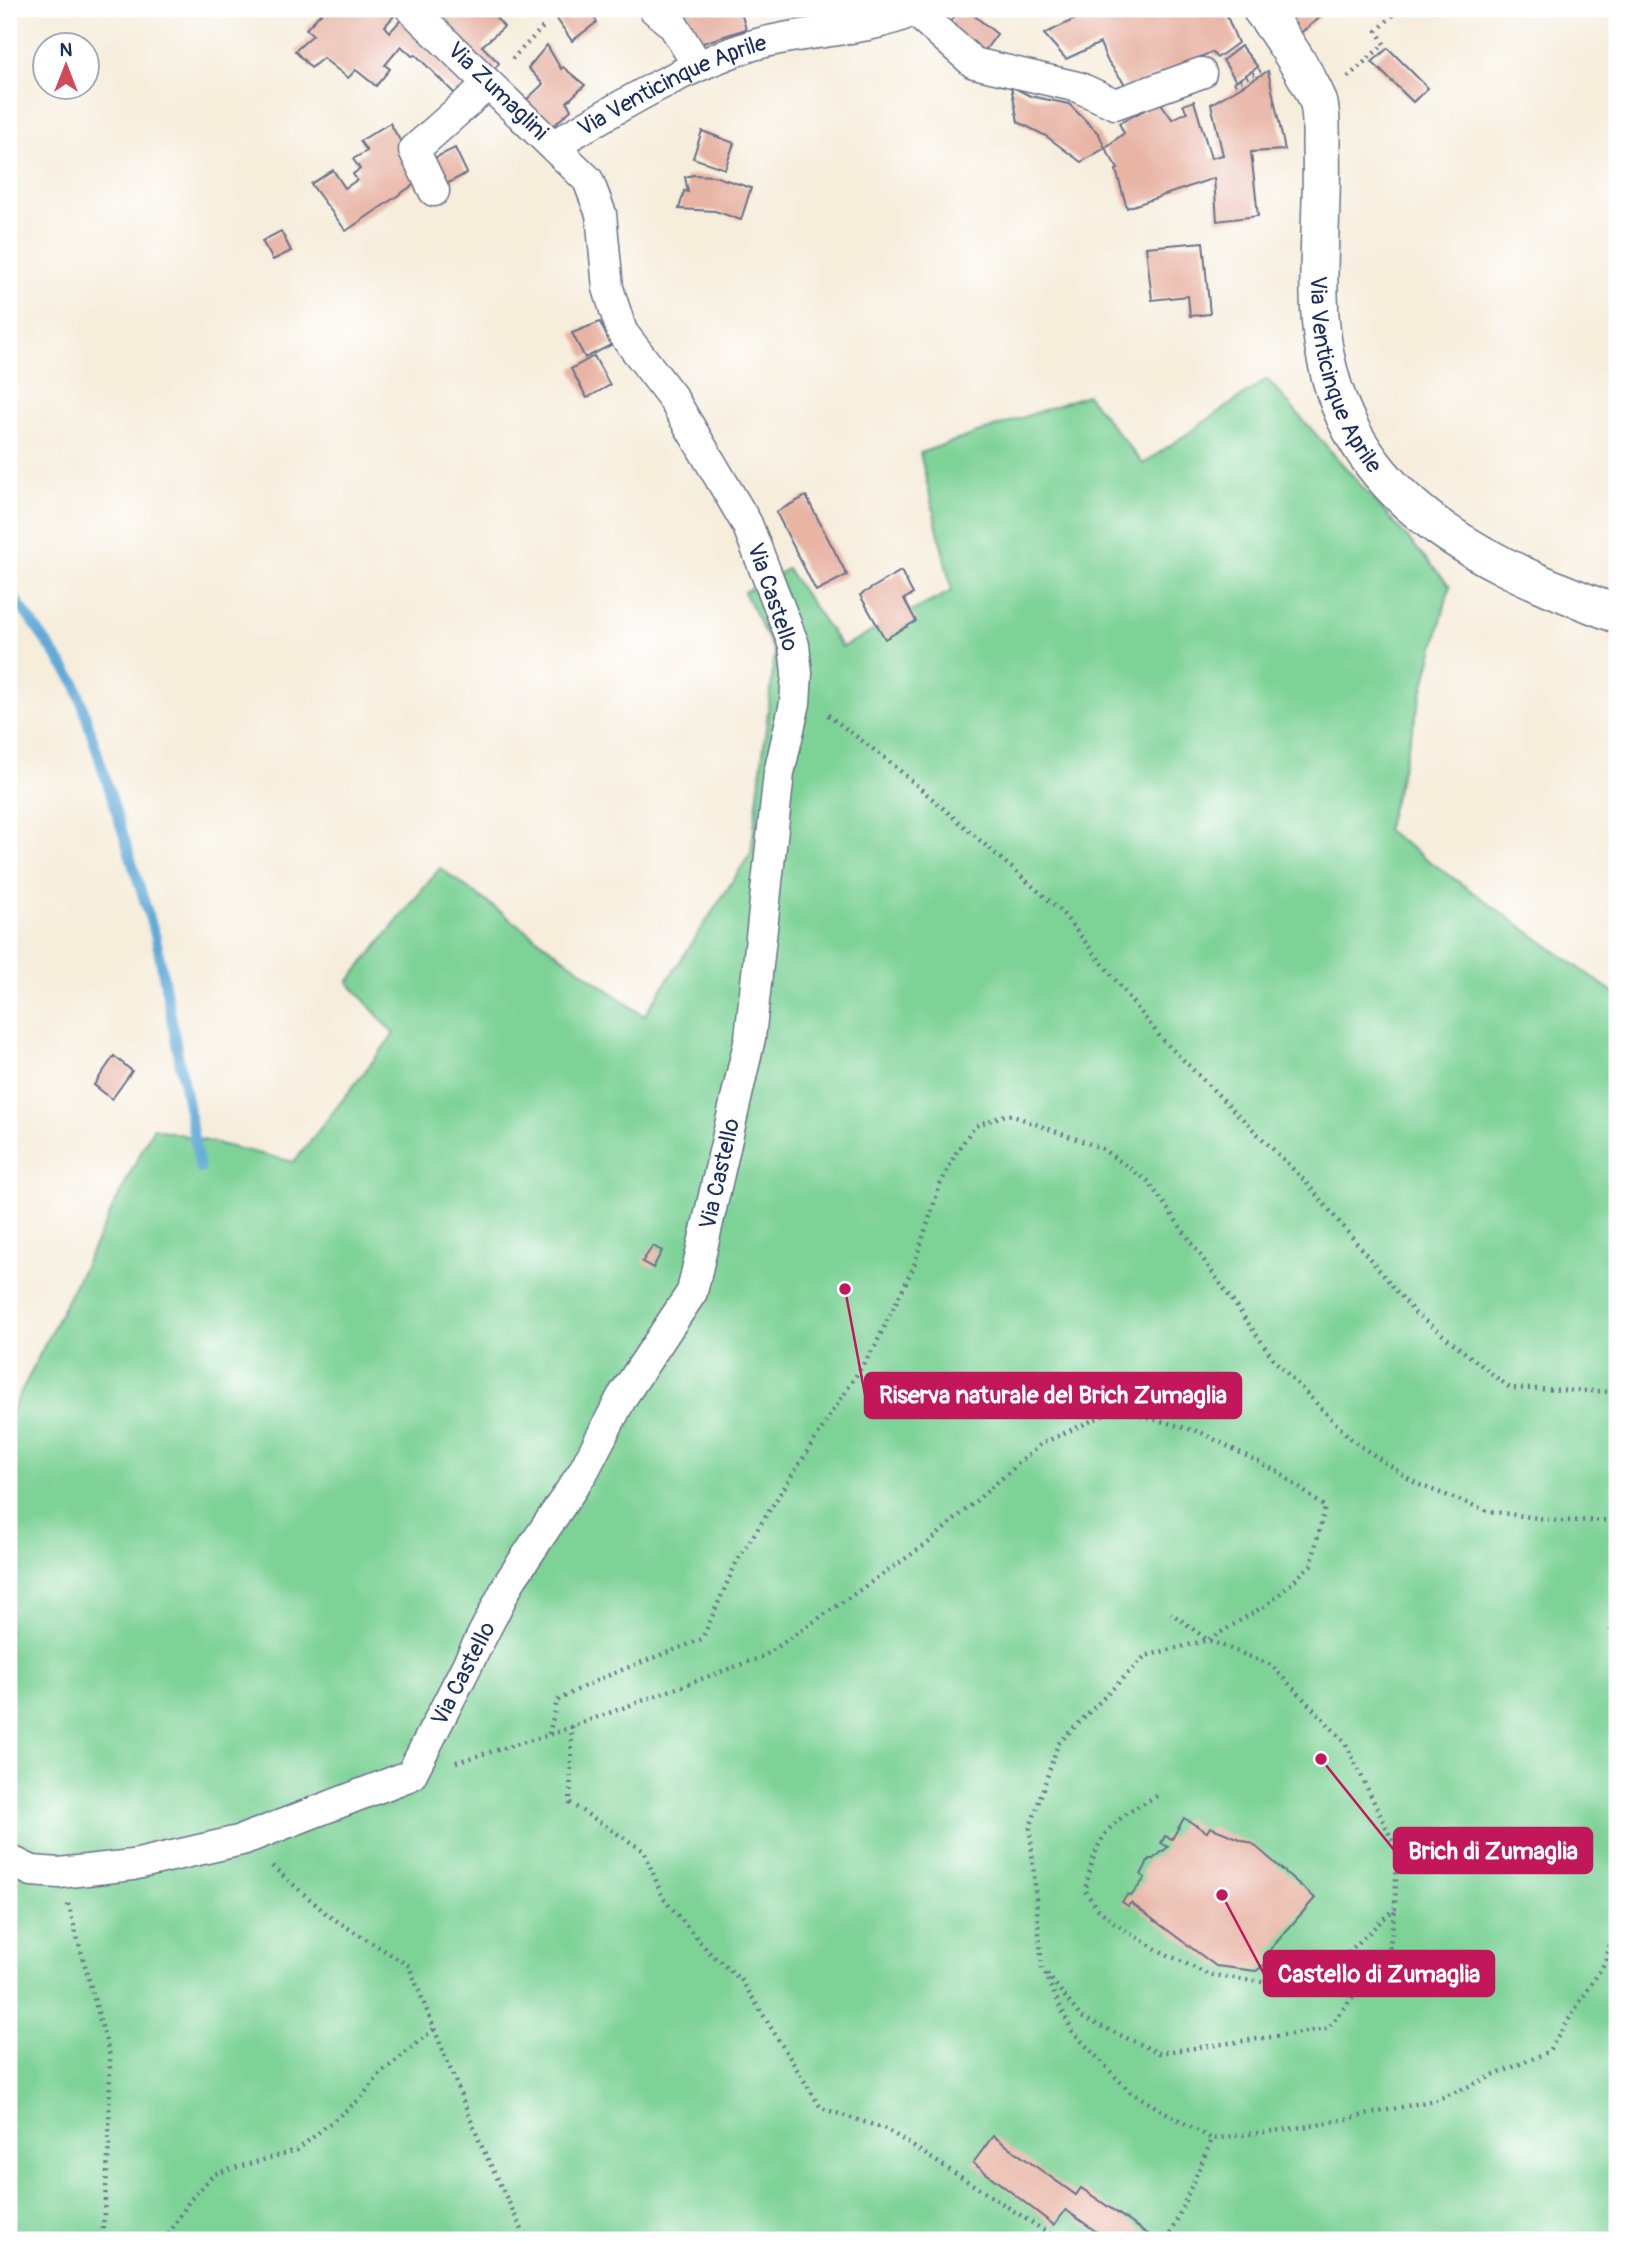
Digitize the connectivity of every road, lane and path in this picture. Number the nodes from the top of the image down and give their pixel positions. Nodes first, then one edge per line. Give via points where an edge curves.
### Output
1 (411, 9) edge
2 (654, 9) edge
3 (1389, 9) edge
4 (916, 10) edge
5 (1270, 22) edge
6 (546, 24) dead end
7 (698, 66) junction
8 (1201, 73) joint
9 (487, 85) junction
10 (1319, 104) junction
11 (554, 145) junction
12 (434, 191) dead end
13 (1617, 614) edge
14 (794, 703) junction
15 (1617, 1392) edge
16 (1617, 1520) edge
17 (1617, 1566) edge
18 (1171, 1613) dead end
19 (1208, 1640) junction
20 (1617, 1646) edge
21 (572, 1726) junction
22 (549, 1735) junction
23 (411, 1775) junction
24 (1157, 1796) dead end
25 (242, 1840) junction
26 (9, 1860) edge
27 (59, 1873) junction
28 (1395, 1908) junction
29 (1617, 1914) edge
30 (1042, 1968) junction
31 (434, 2029) junction
32 (1212, 2139) junction
33 (102, 2240) edge
34 (165, 2240) edge
35 (527, 2240) edge
36 (1059, 2240) edge
37 (1168, 2240) edge

1 - 9 street, Via Zumaglini
2 - 7 street via 673,25
3 - 10 path via 1394,14 1377,31 1384,44
4 - 7 street, Via Venticinque Aprile via 874,23 752,46
4 - 8 street via 974,63 1078,87 1115,104
5 - 8 path via 1263,69 1220,92
5 - 10 street, Via Venticinque Aprile
6 - 9 path
7 - 11 street, Via Venticinque Aprile
9 - 11 street, Via Zumaglini
9 - 12 street via 414,150
10 - 13 street, Via Venticinque Aprile via 1319,297 1329,378 1352,436 1387,483 1481,557
11 - 14 street, Via Castello via 588,180 601,215 608,288 622,332 672,397 747,524 794,645
14 - 15 path via 830,716 853,732 1061,911 1161,1038 1305,1181 1415,1313 1510,1388
14 - 23 street, Via Castello via 779,774 750,1038 692,1292 622,1397 583,1472 510,1581
16 - 22 path via 1559,1521 1488,1511 1406,1476 1353,1441 1275,1361 1148,1181 1101,1148 1008,1114 975,1126 957,1151 940,1185 912,1268 874,1346 737,1561 702,1639 598,1677 557,1701
17 - 20 path via 1611,1631
18 - 19 path
19 - 21 path via 1271,1602 1311,1565 1325,1507 1278,1472 1200,1432 1117,1409 1041,1444 928,1543 764,1656
19 - 28 path via 1271,1665 1345,1742 1397,1850
19 - 30 path via 1145,1656 1058,1744 1030,1828
21 - 22 path
21 - 36 path via 570,1803 644,1850 663,1898 708,1951 742,1982 821,2108 886,2129
22 - 23 path
23 - 25 street
24 - 28 path via 1119,1816 1094,1850 1085,1891 1114,1923 1207,1974 1290,1986 1337,1963
25 - 27 street via 133,1865
25 - 31 path via 329,1916 409,1966
26 - 27 street via 32,1871
27 - 33 path via 110,2056
28 - 30 path via 1389,1952 1327,2029 1159,2053 1081,2017
29 - 32 path via 1606,1961 1548,2052 1439,2099 1318,2125
30 - 32 path via 1072,2031 1129,2092
31 - 34 path via 297,2150 214,2174 190,2200
31 - 35 path via 480,2143
32 - 37 path

